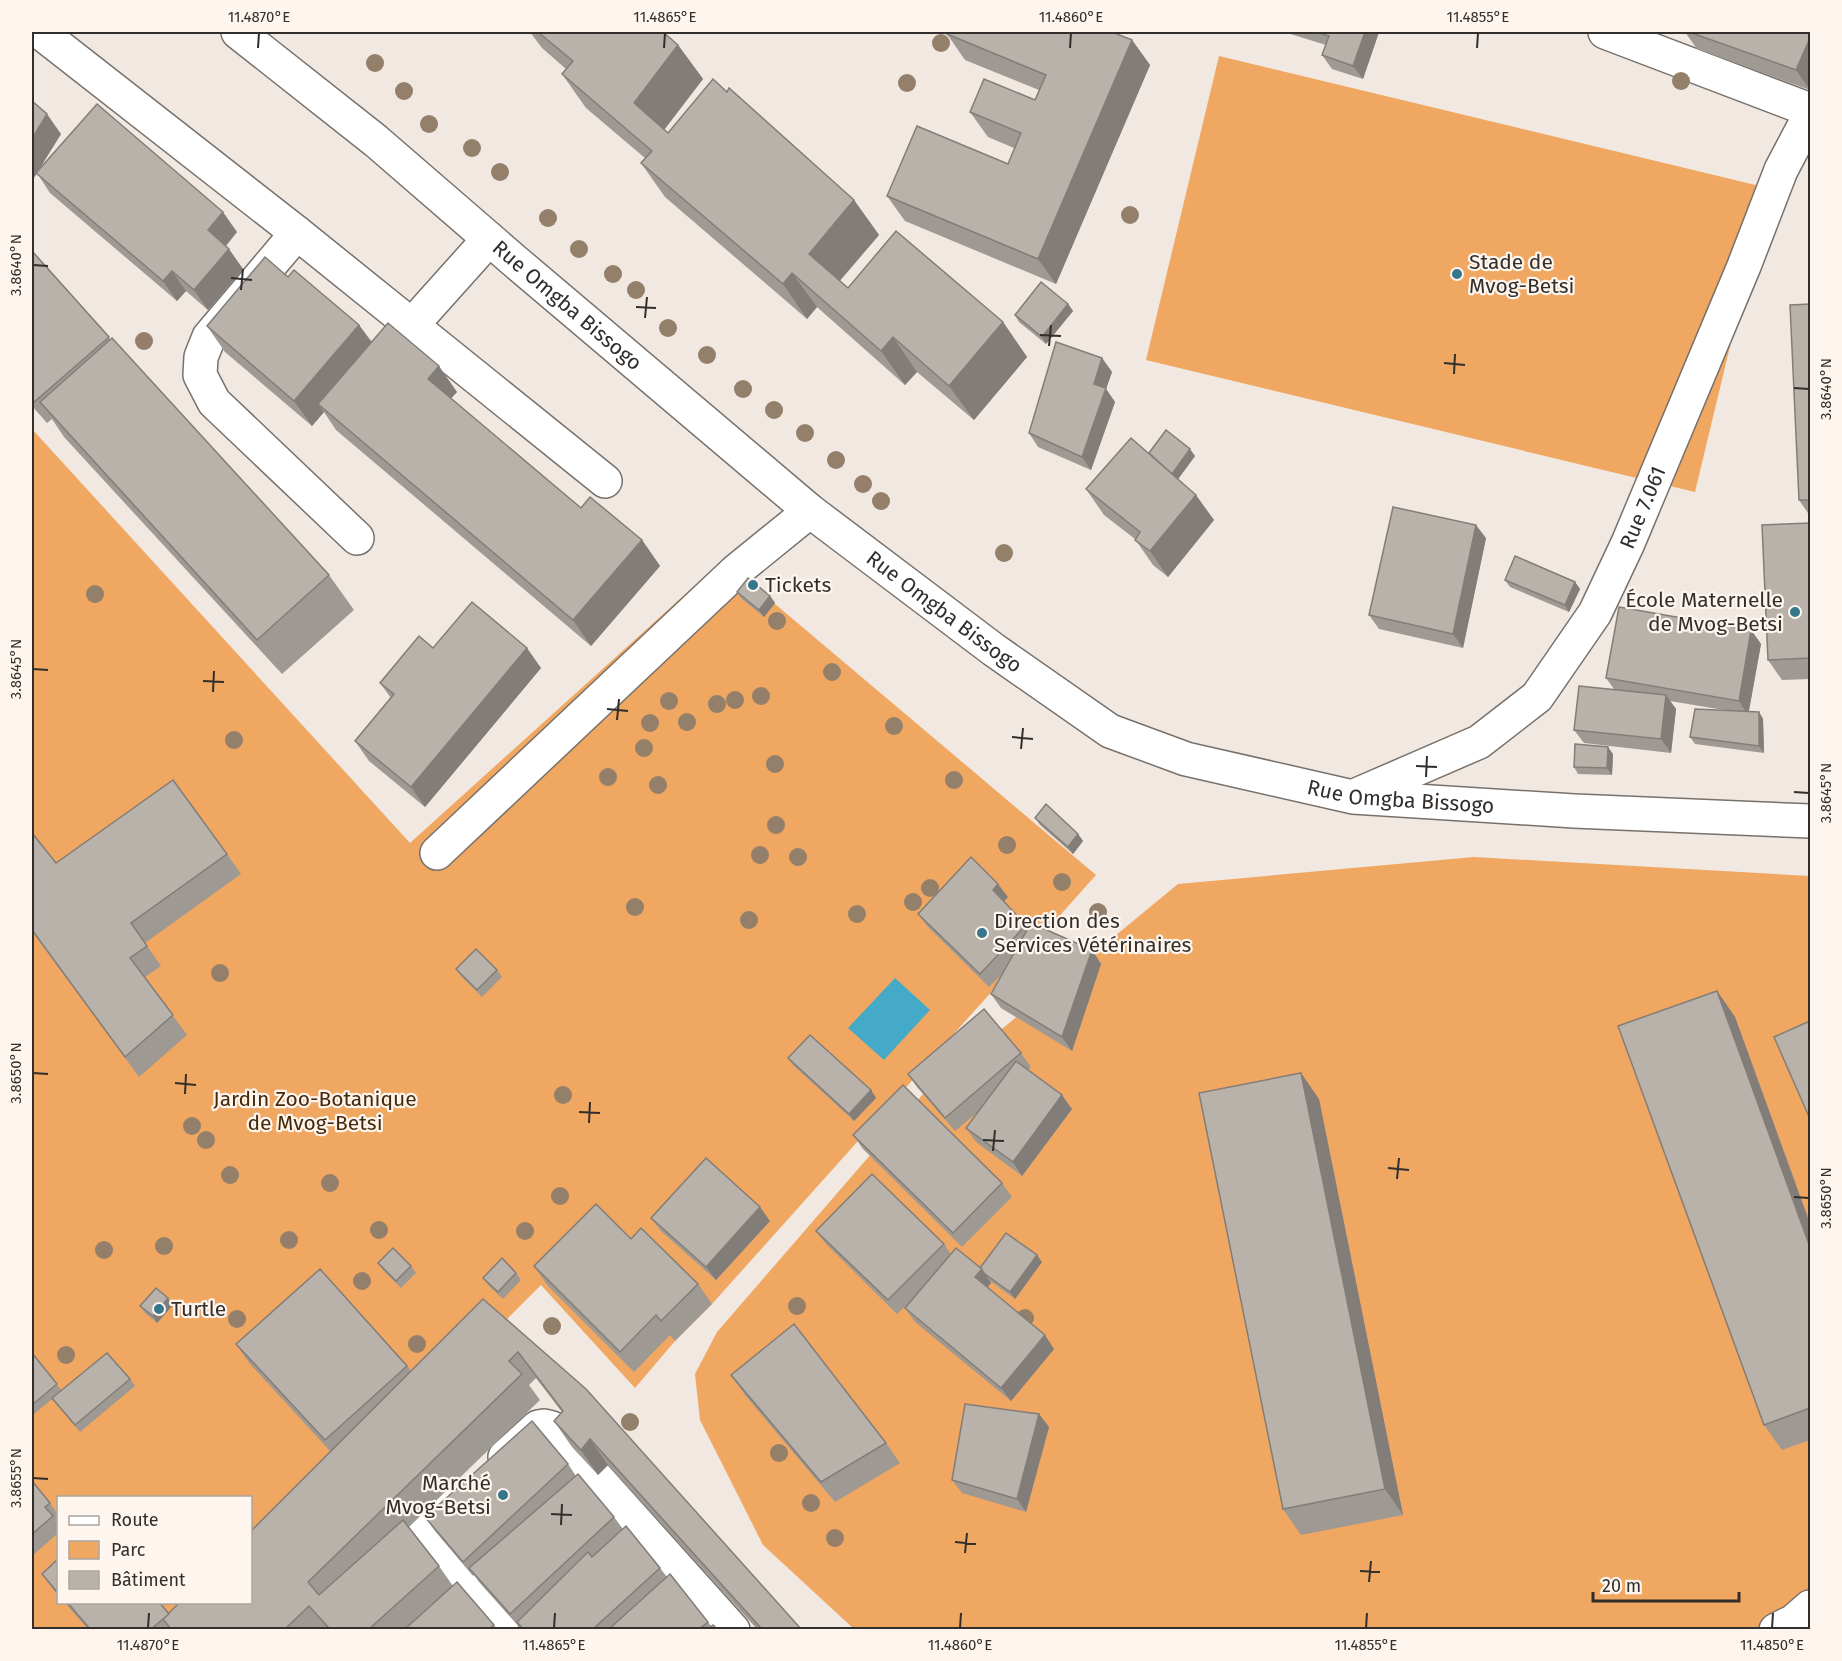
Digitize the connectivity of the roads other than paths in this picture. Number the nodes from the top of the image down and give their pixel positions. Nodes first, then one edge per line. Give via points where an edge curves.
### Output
1 (40, 32) edge
2 (237, 32) edge
3 (1605, 32) edge
4 (1810, 112) edge
5 (297, 233) junction
6 (489, 239) junction
7 (412, 325) junction
8 (605, 481) dead end
9 (810, 512) junction
10 (357, 538) dead end
11 (1353, 797) junction
12 (1810, 821) edge
13 (437, 853) dead end
14 (418, 1537) junction
15 (365, 1587) edge
16 (1810, 1607) edge
17 (502, 1629) edge
18 (733, 1629) edge
19 (1776, 1629) edge

1 - 5 street
2 - 6 street, Rue Omgba Bissogo via 376,141
3 - 4 street
4 - 11 street, Rue 7.061 via 1781,170 1628,543 1595,613 1537,697 1479,742
5 - 7 street
5 - 10 street via 208,337 200,375 214,402
6 - 7 street
6 - 9 street, Rue Omgba Bissogo
7 - 8 street
9 - 11 street, Rue Omgba Bissogo via 994,650 1110,730 1186,759
9 - 13 street via 736,571
11 - 12 street, Rue Omgba Bissogo
14 - 15 street
14 - 17 street
14 - 18 street via 538,1427 552,1428
16 - 19 street via 1794,1621

